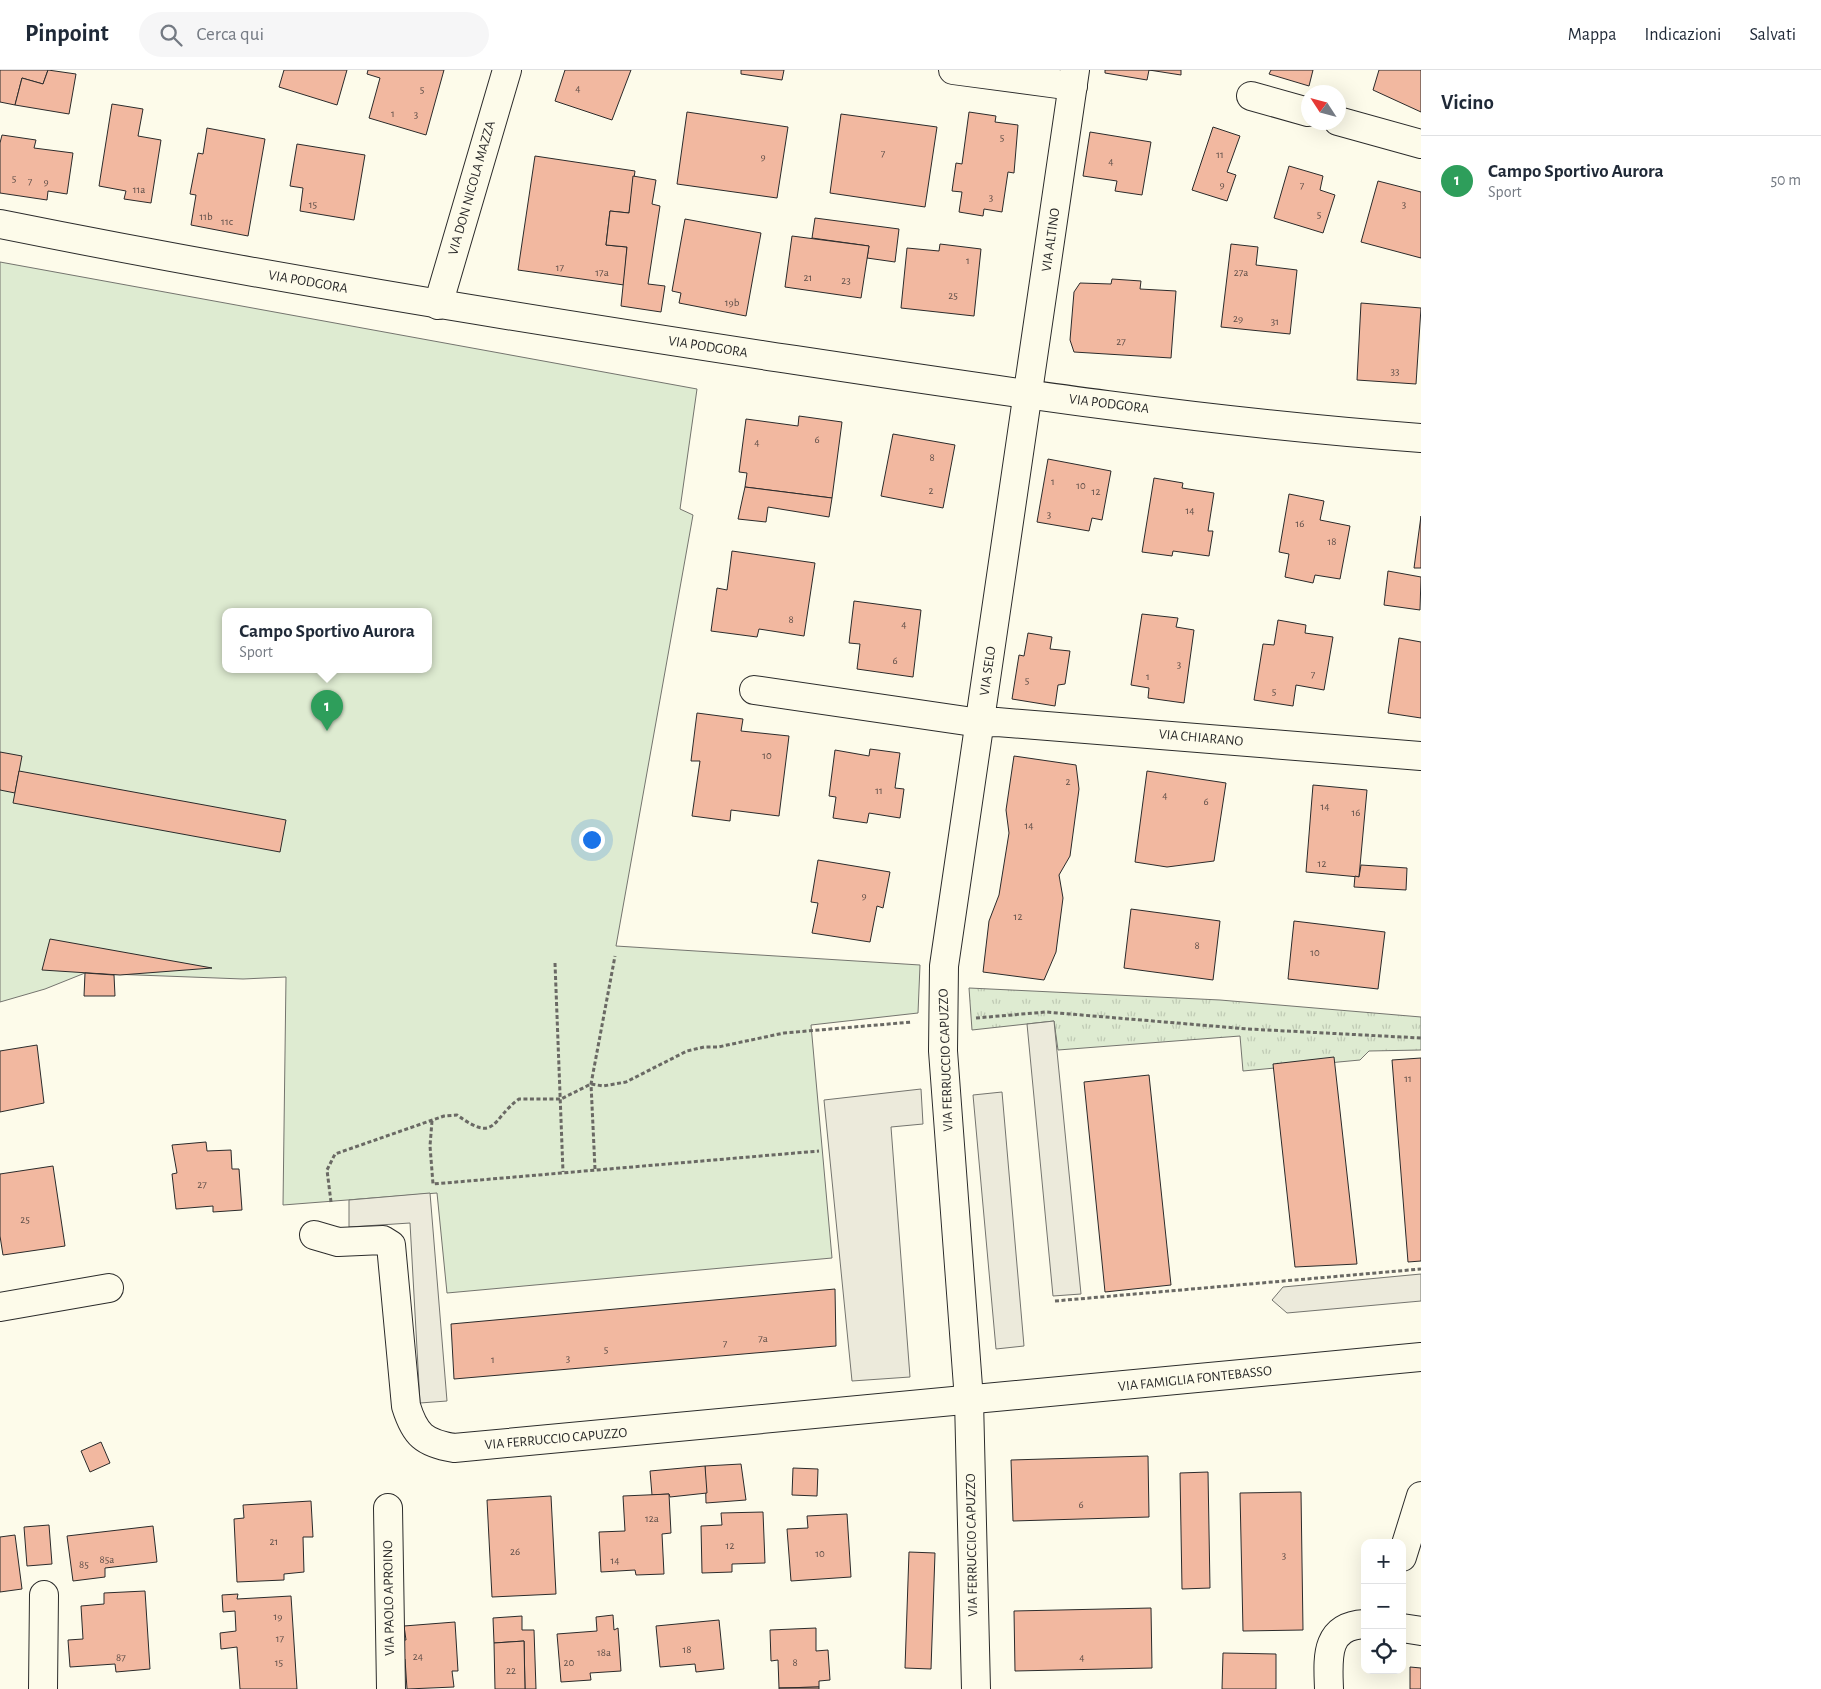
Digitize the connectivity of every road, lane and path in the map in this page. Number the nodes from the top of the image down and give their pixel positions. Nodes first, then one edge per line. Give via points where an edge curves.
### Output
1 (507, 70) edge
2 (953, 70) edge
3 (1074, 78) edge
4 (1251, 96) dead end
5 (1301, 110) edge
6 (1346, 123) edge
7 (1421, 144) edge
8 (0, 224) edge
9 (438, 305) junction
10 (1028, 394) junction
11 (1421, 438) edge
12 (754, 690) dead end
13 (980, 722) junction
14 (1421, 756) edge
15 (616, 956) dead end
16 (555, 962) dead end
17 (972, 1018) dead end
18 (913, 1022) dead end
19 (1421, 1038) edge
20 (591, 1084) junction
21 (561, 1099) junction
22 (432, 1121) junction
23 (819, 1151) dead end
24 (594, 1169) junction
25 (563, 1172) junction
26 (331, 1202) dead end
27 (314, 1234) dead end
28 (1421, 1269) edge
29 (110, 1288) dead end
30 (1055, 1301) dead end
31 (0, 1307) edge
32 (1421, 1357) edge
33 (969, 1400) junction
34 (1421, 1496) edge
35 (388, 1508) dead end
36 (1406, 1544) edge
37 (44, 1595) dead end
38 (1361, 1624) edge
39 (1406, 1629) edge
40 (1421, 1631) edge
41 (44, 1689) edge
42 (391, 1689) edge
43 (976, 1689) edge
44 (1329, 1689) edge

1 - 9 street, VIA DON NICOLA MAZZA
2 - 3 street, VIA ALTINO
3 - 10 street, VIA ALTINO
4 - 5 street
6 - 7 street
8 - 9 street, VIA PODGORA via 148,254
9 - 10 street, VIA PODGORA
10 - 11 street, VIA PODGORA via 1316,430
10 - 13 street, VIA SELO
12 - 13 street
13 - 14 street, VIA CHIARANO
13 - 33 street, VIA FERRUCCIO CAPUZZO via 942,992 943,1051
15 - 20 path
16 - 21 path
17 - 19 path via 1046,1012 1248,1029
18 - 20 path via 784,1033 704,1047 687,1051 626,1082 603,1086
20 - 21 path
20 - 24 path
21 - 22 path via 519,1099 495,1125 487,1128 471,1126 452,1114
21 - 25 path
22 - 25 path via 433,1184
22 - 26 path via 335,1154 327,1170
23 - 24 path
24 - 25 path
27 - 33 street, VIA FERRUCCIO CAPUZZO via 338,1242 383,1240 391,1244 406,1406 420,1436 435,1445 454,1448
28 - 30 path
29 - 31 street
32 - 33 street, VIA FAMIGLIA FONTEBASSO
33 - 43 street, VIA FERRUCCIO CAPUZZO
34 - 36 street
35 - 42 street, VIA PAOLO APROINO
37 - 41 street
38 - 44 street via 1340,1631 1332,1643 1328,1656
39 - 40 street

